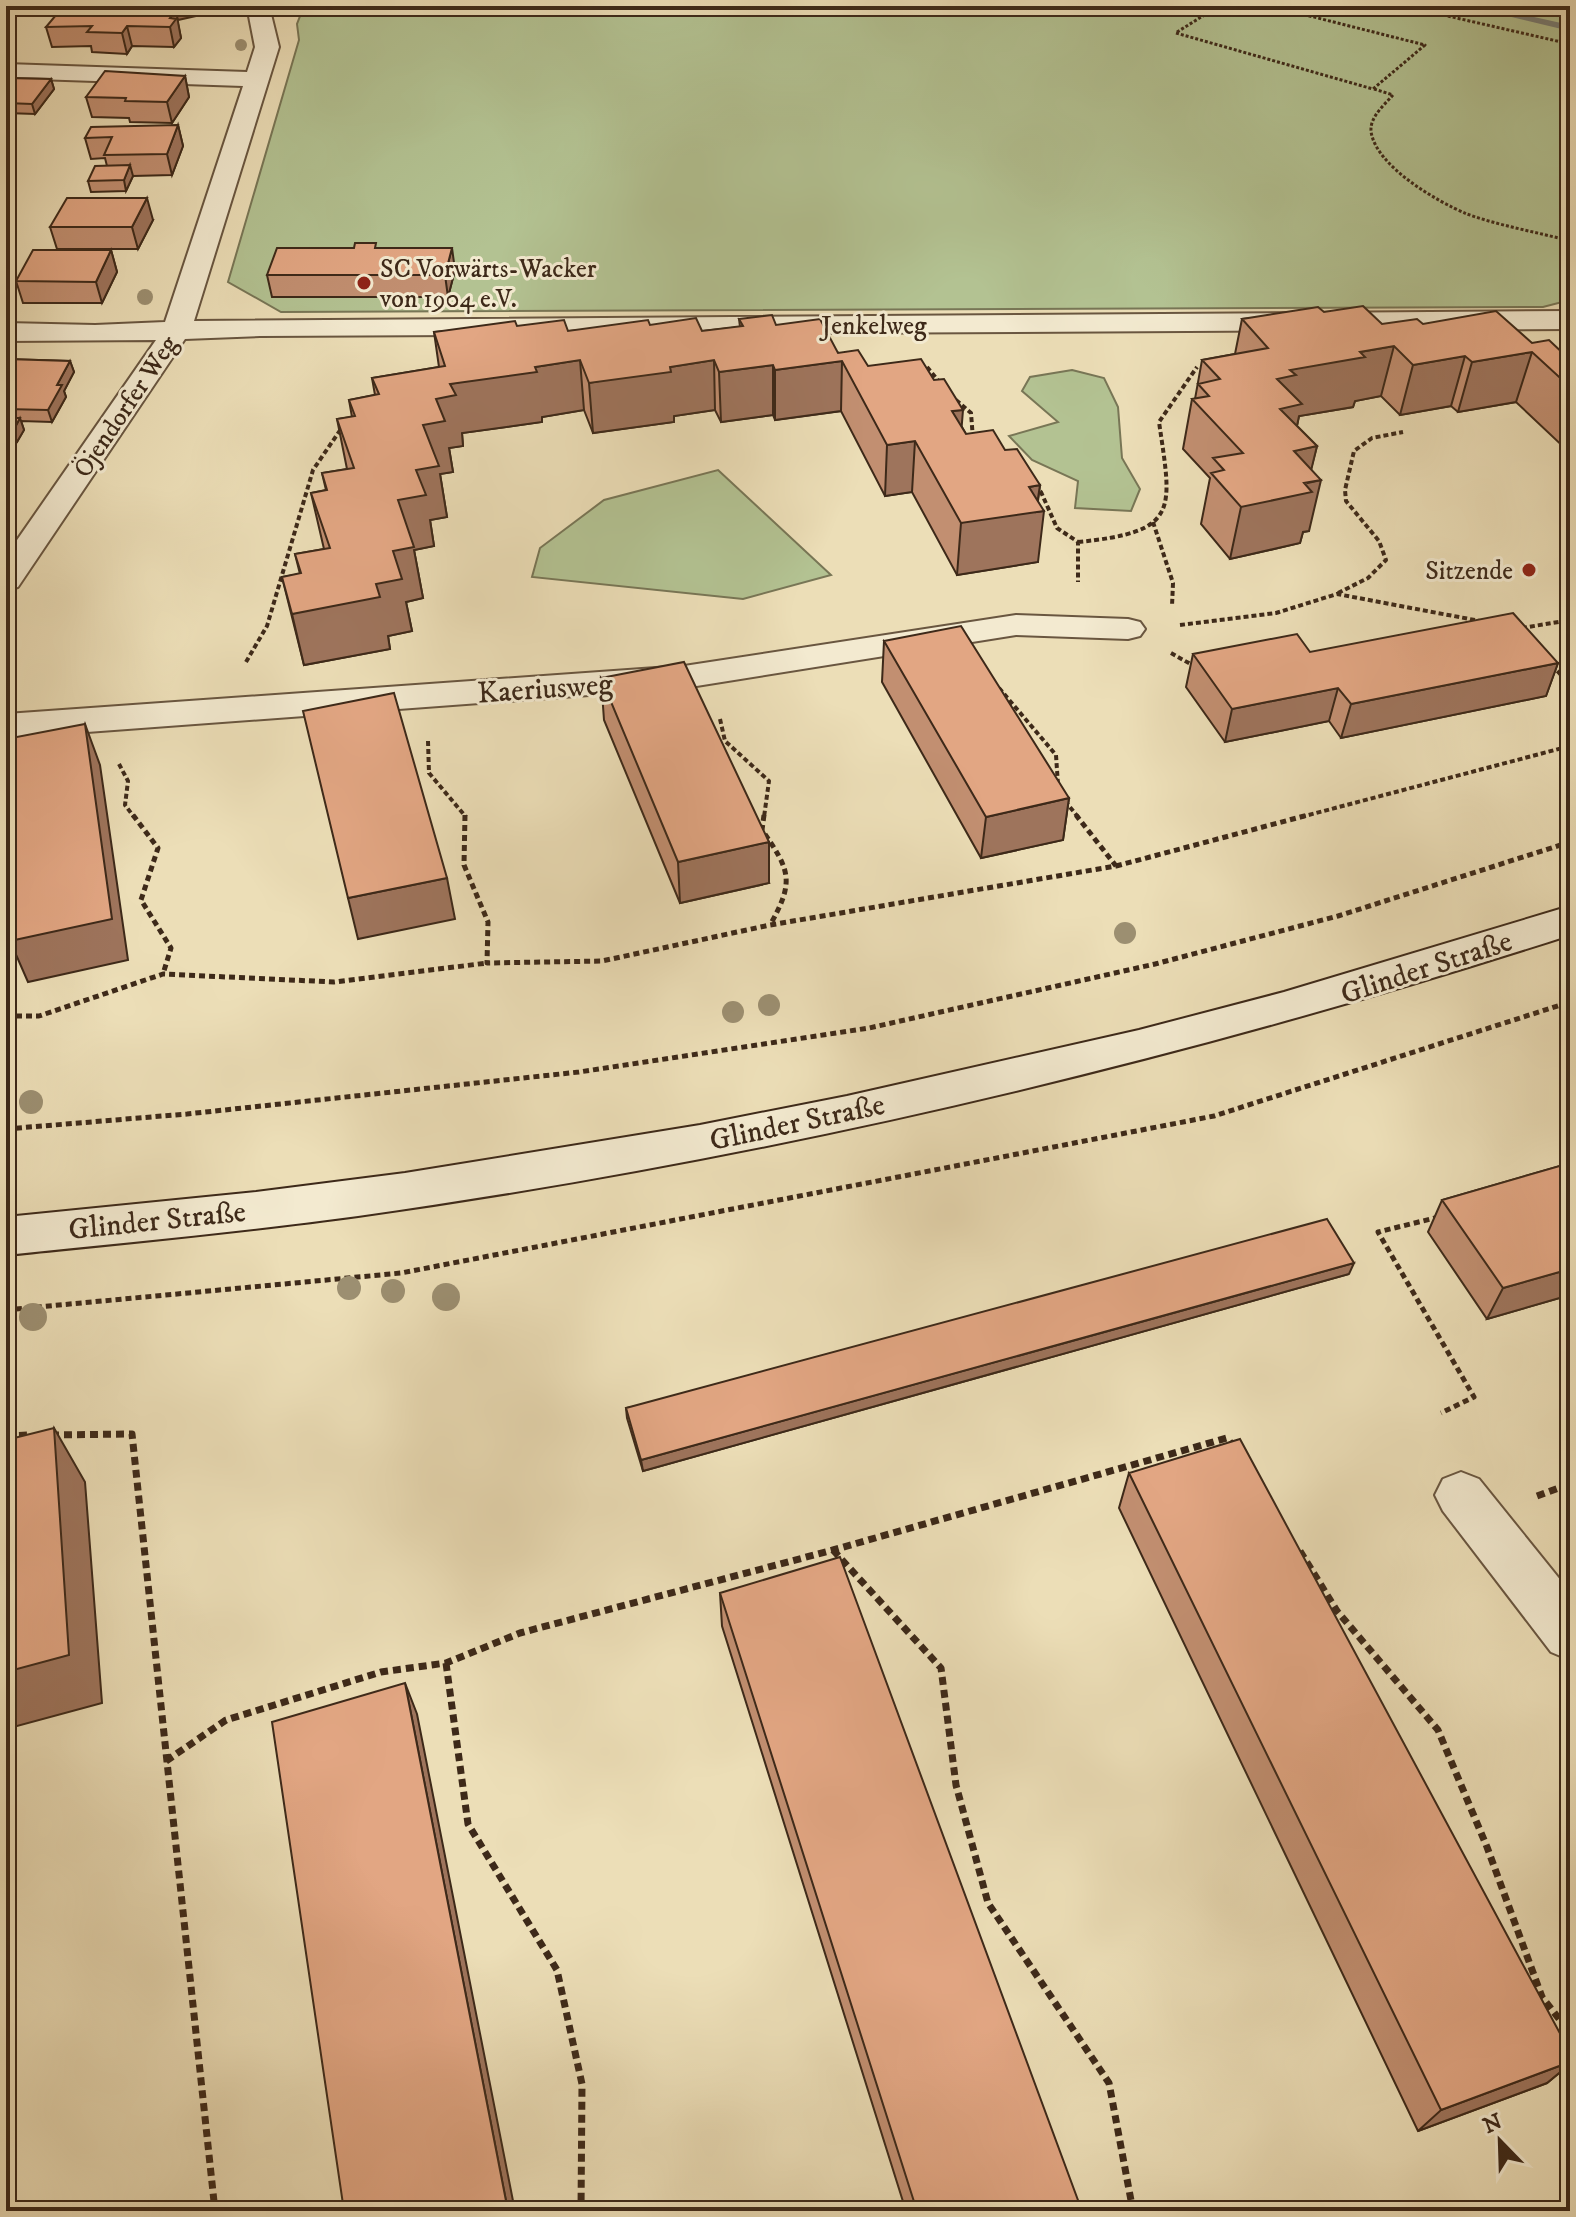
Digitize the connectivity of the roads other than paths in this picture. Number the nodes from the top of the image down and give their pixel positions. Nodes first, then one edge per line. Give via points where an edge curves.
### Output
1 (258, 6) edge
2 (6, 71) edge
3 (254, 79) junction
4 (1570, 320) edge
5 (177, 330) junction
6 (6, 332) edge
7 (6, 580) edge
8 (1128, 629) road end
9 (6, 726) edge
10 (1570, 920) edge
11 (6, 1236) edge
12 (1461, 1495) dead end
13 (1570, 1634) edge

1 - 3 street, Öjendorfer Weg via 267,47
2 - 3 street
3 - 5 street, Öjendorfer Weg
4 - 5 street, Jenkelweg
5 - 6 street, Jenkelweg
5 - 7 street, Öjendorfer Weg
8 - 9 street, Kaeriusweg via 1016,625 710,674
10 - 11 street, Glinder Straße via 1314,1002 977,1084 669,1149 404,1191
12 - 13 street

